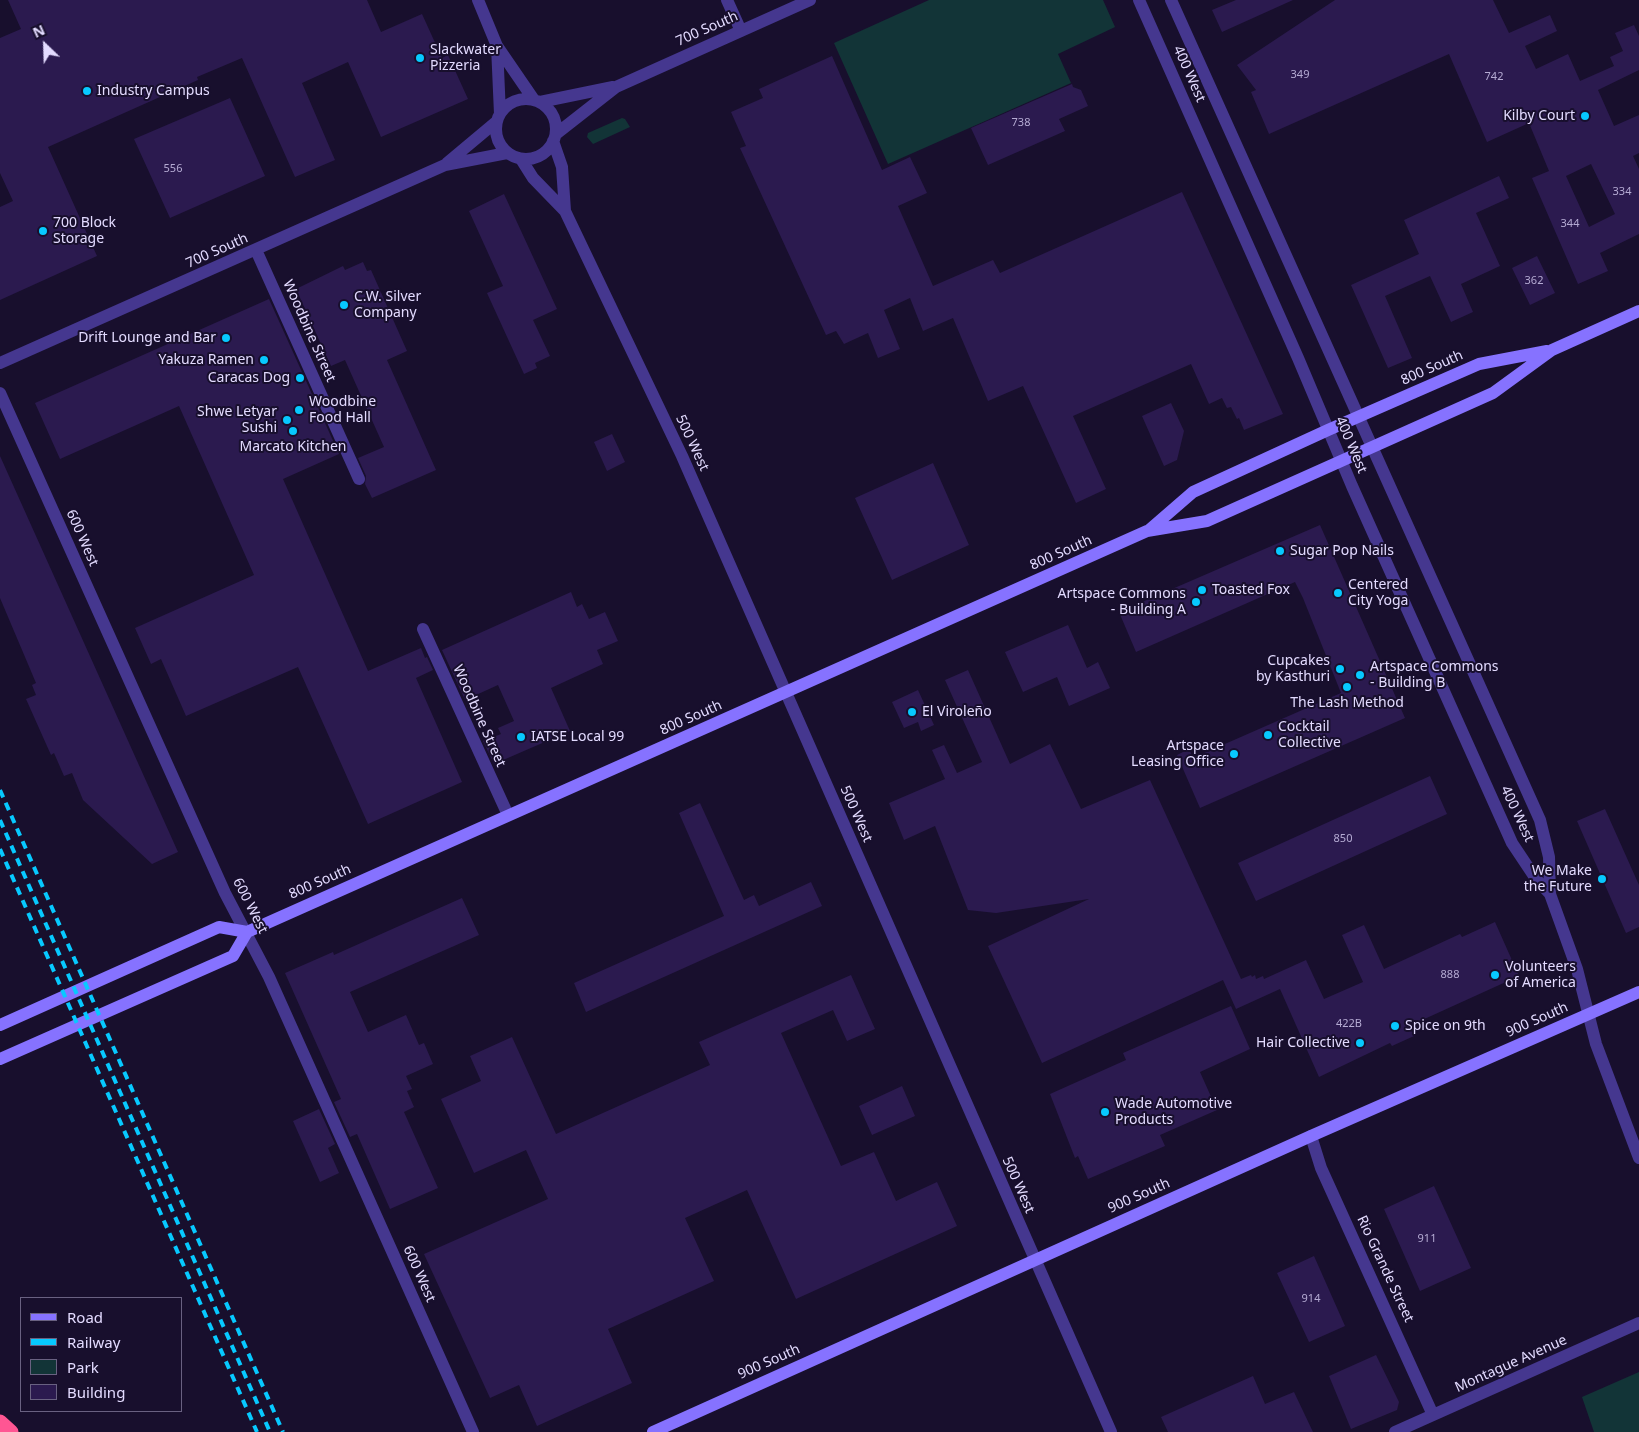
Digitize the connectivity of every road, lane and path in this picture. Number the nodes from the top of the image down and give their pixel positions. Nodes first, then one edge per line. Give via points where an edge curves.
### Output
1 (478, 0) edge
2 (727, 0) edge
3 (810, 0) edge
4 (1140, 0) edge
5 (1171, 0) edge
6 (741, 30) junction
7 (496, 46) junction
8 (616, 87) junction
9 (537, 101) junction
10 (498, 118) junction
11 (555, 137) junction
12 (507, 153) junction
13 (521, 158) junction
14 (445, 165) junction
15 (565, 211) junction
16 (256, 250) junction
17 (1639, 311) edge
18 (1552, 350) junction
19 (0, 363) edge
20 (0, 393) edge
21 (1359, 417) junction
22 (1328, 430) junction
23 (1372, 447) junction
24 (1342, 461) junction
25 (359, 479) dead end
26 (1147, 531) junction
27 (423, 629) dead end
28 (786, 693) junction
29 (508, 815) junction
30 (1550, 894) junction
31 (247, 932) junction
32 (1639, 992) edge
33 (1589, 1013) junction
34 (0, 1025) edge
35 (0, 1059) edge
36 (1312, 1136) junction
37 (1639, 1158) edge
38 (1035, 1259) junction
39 (1639, 1323) edge
40 (1433, 1415) junction
41 (0, 1422) edge
42 (11, 1432) edge
43 (473, 1432) edge
44 (653, 1432) edge
45 (1112, 1432) edge
46 (1395, 1432) edge

1 - 7 street
2 - 6 street
3 - 6 street, 700 South
4 - 22 street, 400 West
5 - 21 street, 400 West
6 - 8 street, 700 South
7 - 9 street
7 - 10 street
8 - 9 street, 700 South
8 - 11 street, 700 South
9 - 10 street via 514,101
9 - 11 street via 551,112 555,120
10 - 12 street via 498,141
10 - 14 street, 700 South
11 - 13 street via 540,155
11 - 15 street, 500 West via 562,167
12 - 13 street
12 - 14 street, 700 South
13 - 15 street, 500 West via 533,178
14 - 16 street, 700 South
15 - 28 street, 500 West via 682,456
16 - 19 street, 700 South
16 - 25 street, Woodbine Street
17 - 18 street, 800 South
18 - 21 street, 800 South via 1479,364
18 - 23 street, 800 South via 1493,393
20 - 31 street, 600 West via 225,893
21 - 22 street, 800 South
21 - 23 street, 400 West
22 - 24 street, 400 West
22 - 26 street, 800 South via 1193,492
23 - 24 street, 800 South
23 - 30 street, 400 West via 1540,820 1549,857
24 - 26 street, 800 South via 1207,521
24 - 30 street, 400 West via 1512,843 1526,866
26 - 28 street, 800 South
27 - 29 street, Woodbine Street
28 - 29 street, 800 South
28 - 38 street, 500 West
29 - 31 street, 800 South
30 - 33 street, 400 West
31 - 34 street via 219,927
31 - 35 street via 233,956
31 - 43 street, 600 West
32 - 33 street, 900 South
33 - 36 street, 900 South
33 - 37 street, 400 West via 1596,1044
36 - 38 street, 900 South
36 - 40 street, Rio Grande Street via 1321,1168
38 - 44 street, 900 South
38 - 45 street, 500 West
39 - 40 street, Montague Avenue
40 - 46 street, Montague Avenue
41 - 42 highway

